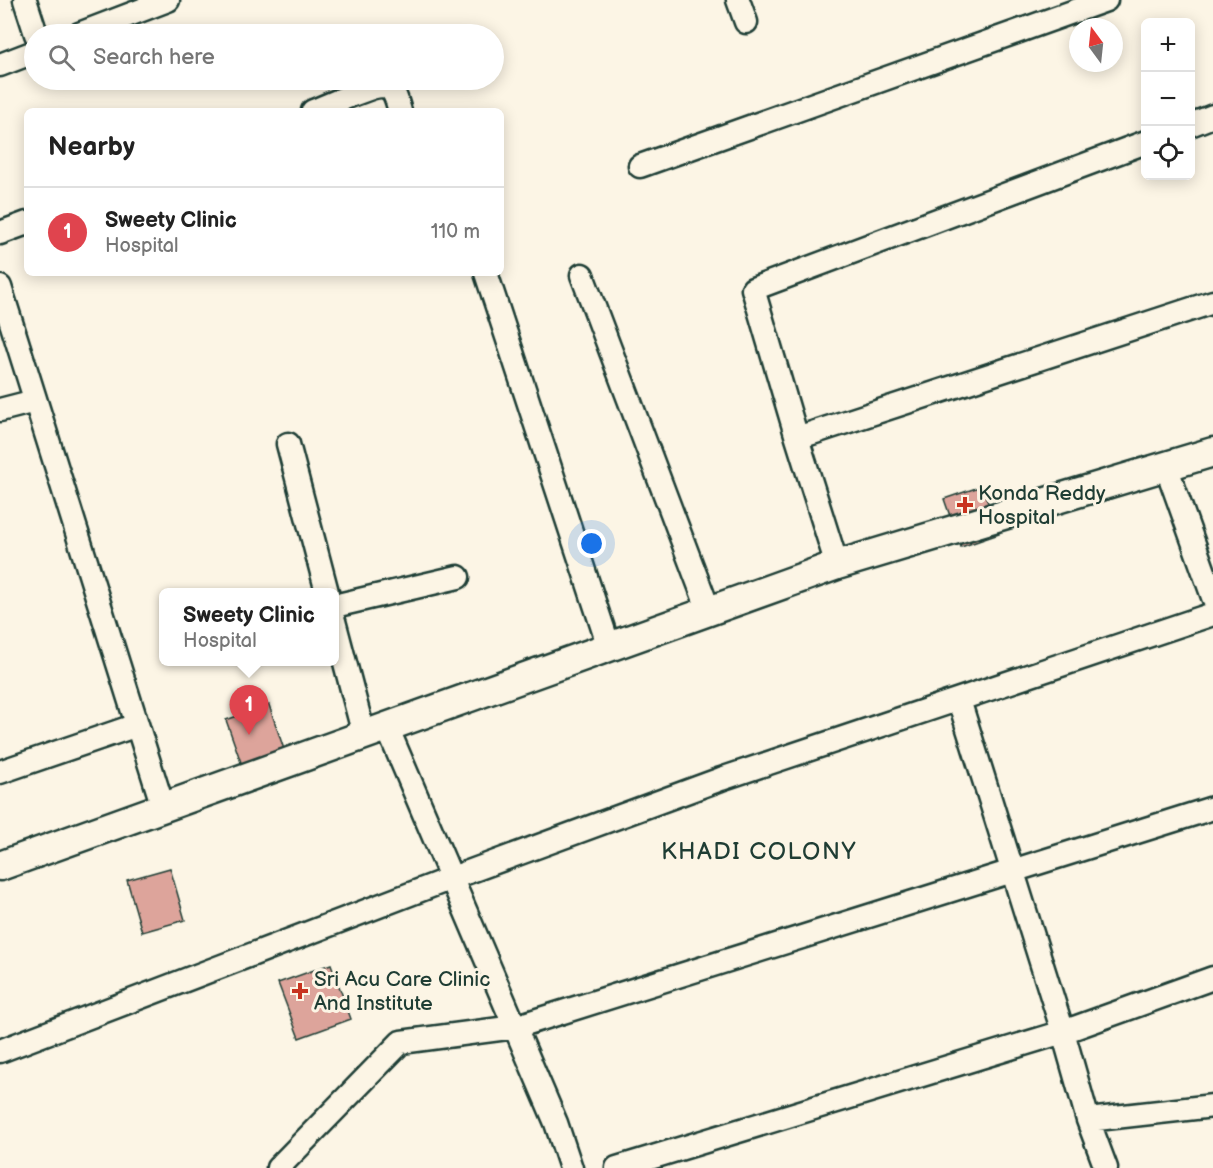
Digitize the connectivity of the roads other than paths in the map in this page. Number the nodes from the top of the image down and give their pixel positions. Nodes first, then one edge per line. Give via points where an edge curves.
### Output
1 (24, 0) edge
2 (168, 0) edge
3 (738, 0) edge
4 (1106, 0) edge
5 (746, 22) dead end
6 (32, 24) edge
7 (105, 24) edge
8 (24, 56) edge
9 (0, 65) edge
10 (367, 90) edge
11 (390, 90) edge
12 (321, 108) edge
13 (399, 108) edge
14 (1213, 117) edge
15 (1195, 124) edge
16 (1141, 144) edge
17 (640, 166) dead end
18 (24, 224) edge
19 (0, 233) edge
20 (582, 275) dead end
21 (487, 276) edge
22 (0, 287) edge
23 (1213, 302) edge
24 (35, 401) junction
25 (0, 410) edge
26 (797, 438) junction
27 (288, 444) dead end
28 (1213, 452) edge
29 (1166, 466) junction
30 (837, 565) junction
31 (458, 577) dead end
32 (326, 588) edge
33 (1213, 597) edge
34 (339, 605) edge
35 (709, 611) junction
36 (1213, 614) edge
37 (339, 634) edge
38 (609, 647) junction
39 (959, 699) junction
40 (137, 725) junction
41 (375, 731) junction
42 (0, 772) edge
43 (163, 807) junction
44 (1213, 808) edge
45 (0, 866) edge
46 (1012, 871) junction
47 (452, 878) junction
48 (1213, 978) edge
49 (515, 1027) junction
50 (1063, 1032) junction
51 (0, 1051) edge
52 (1213, 1106) edge
53 (1088, 1120) junction
54 (278, 1168) edge
55 (572, 1168) edge
56 (617, 1168) edge
57 (1106, 1168) edge

1 - 6 street
2 - 7 street
3 - 5 street
4 - 17 street
8 - 9 street
10 - 12 street
11 - 13 street
14 - 15 street
16 - 26 street via 753,289
18 - 19 street
20 - 35 street
21 - 38 street
22 - 24 street
23 - 26 street
24 - 25 street
24 - 40 street
26 - 30 street
27 - 32 street
28 - 29 street
29 - 30 street
29 - 33 street
30 - 35 street
31 - 34 street
35 - 38 street
36 - 39 street
37 - 41 street
38 - 41 street
39 - 46 street
39 - 47 street via 722,779
40 - 42 street
40 - 43 street
41 - 43 street
41 - 47 street
43 - 45 street
44 - 46 street
46 - 49 street
46 - 50 street
47 - 49 street
47 - 51 street
48 - 50 street
49 - 54 street via 401,1042
49 - 55 street
50 - 53 street
50 - 56 street
52 - 53 street
53 - 57 street

